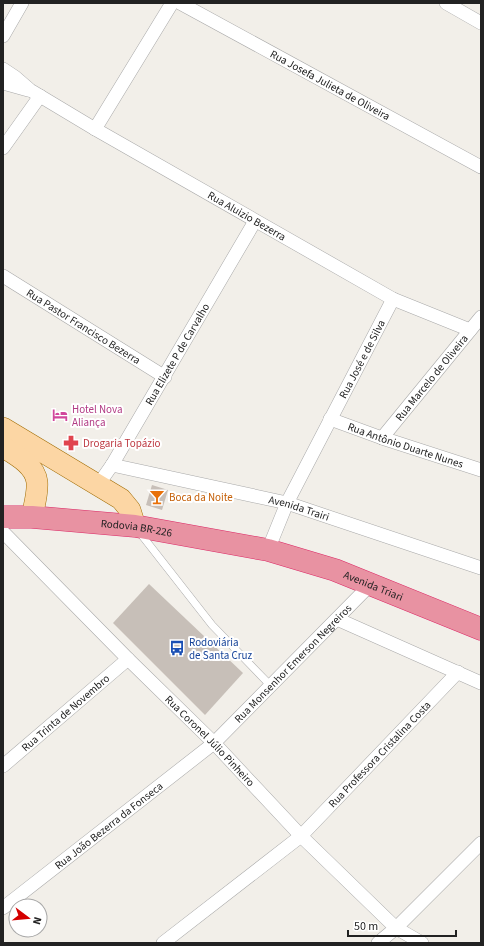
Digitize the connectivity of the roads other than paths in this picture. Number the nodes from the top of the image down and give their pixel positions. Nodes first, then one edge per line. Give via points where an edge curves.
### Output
1 (22, 3) edge
2 (172, 3) edge
3 (180, 3) edge
4 (446, 3) edge
5 (481, 23) edge
6 (3, 36) edge
7 (3, 69) edge
8 (3, 83) edge
9 (35, 93) junction
10 (95, 129) junction
11 (3, 148) edge
12 (481, 167) edge
13 (255, 221) junction
14 (3, 276) edge
15 (393, 299) junction
16 (481, 317) edge
17 (470, 330) junction
18 (164, 377) junction
19 (330, 419) junction
20 (3, 428) edge
21 (382, 438) junction
22 (3, 447) edge
23 (112, 466) junction
24 (481, 470) edge
25 (98, 485) junction
26 (287, 503) junction
27 (3, 517) edge
28 (32, 517) junction
29 (135, 526) junction
30 (3, 532) edge
31 (268, 550) junction
32 (481, 568) edge
33 (371, 584) junction
34 (337, 619) junction
35 (479, 628) edge
36 (128, 659) junction
37 (458, 672) junction
38 (481, 683) edge
39 (271, 686) junction
40 (214, 743) junction
41 (3, 766) edge
42 (301, 836) junction
43 (481, 843) edge
44 (3, 908) edge
45 (396, 928) junction
46 (163, 943) edge
47 (378, 943) edge
48 (422, 943) edge

1 - 6 street
2 - 10 street
3 - 12 street, Rua Josefa Julieta de Oliveira
4 - 5 street
7 - 9 street, Rua Aluizio Bezerra
8 - 9 street, Rua Aluizio Bezerra
9 - 10 street, Rua Aluizio Bezerra
9 - 11 street
10 - 13 street, Rua Aluizio Bezerra
13 - 15 street, Rua Aluizio Bezerra
13 - 18 street, Rua Elizete P de Carvalho
14 - 18 street, Rua Pastor Francisco Bezerra
15 - 17 street, Rua Aluizio Bezerra
15 - 19 street, Rua José e de Silva
16 - 17 street, Rua Marcelo de Oliveira
17 - 21 street, Rua Marcelo de Oliveira
18 - 23 street, Rua Elizete P de Carvalho
19 - 21 street, Rua Antônio Duarte Nunes
19 - 26 street, Rua José e de Silva
20 - 25 main road
21 - 24 street, Rua Antônio Duarte Nunes
22 - 28 main road via 24,461 37,481
23 - 25 street, Rua Elizete P de Carvalho
23 - 26 street, Avenida Trairi
25 - 29 main road via 127,504
26 - 31 street, Rua José e de Silva
26 - 32 street, Avenida Trairi
27 - 28 highway, Rodovia BR-226
28 - 29 highway, Rodovia BR-226
29 - 31 highway, Rodovia BR-226
29 - 39 lane via 212,625
30 - 36 street, Rua Coronel Júlio Pinheiro
31 - 33 highway, Avenida Triari via 335,570
33 - 34 street, Rua Monsenhor Emerson Negreiros
33 - 35 highway, Avenida Triari
34 - 37 street
34 - 39 street, Rua Monsenhor Emerson Negreiros
36 - 40 street, Rua Coronel Júlio Pinheiro
36 - 41 street, Rua Trinta de Novembro
37 - 38 street
37 - 42 street, Rua Professora Cristalina Costa
39 - 40 street, Rua Monsenhor Emerson Negreiros
40 - 42 street, Rua Coronel Júlio Pinheiro
40 - 44 street, Rua João Bezerra da Fonseca
42 - 45 street, Rua Coronel Júlio Pinheiro
42 - 46 street, Rua Professora Cristalina Costa
43 - 45 street
45 - 47 street
45 - 48 street, Rua Coronel Júlio Pinheiro

